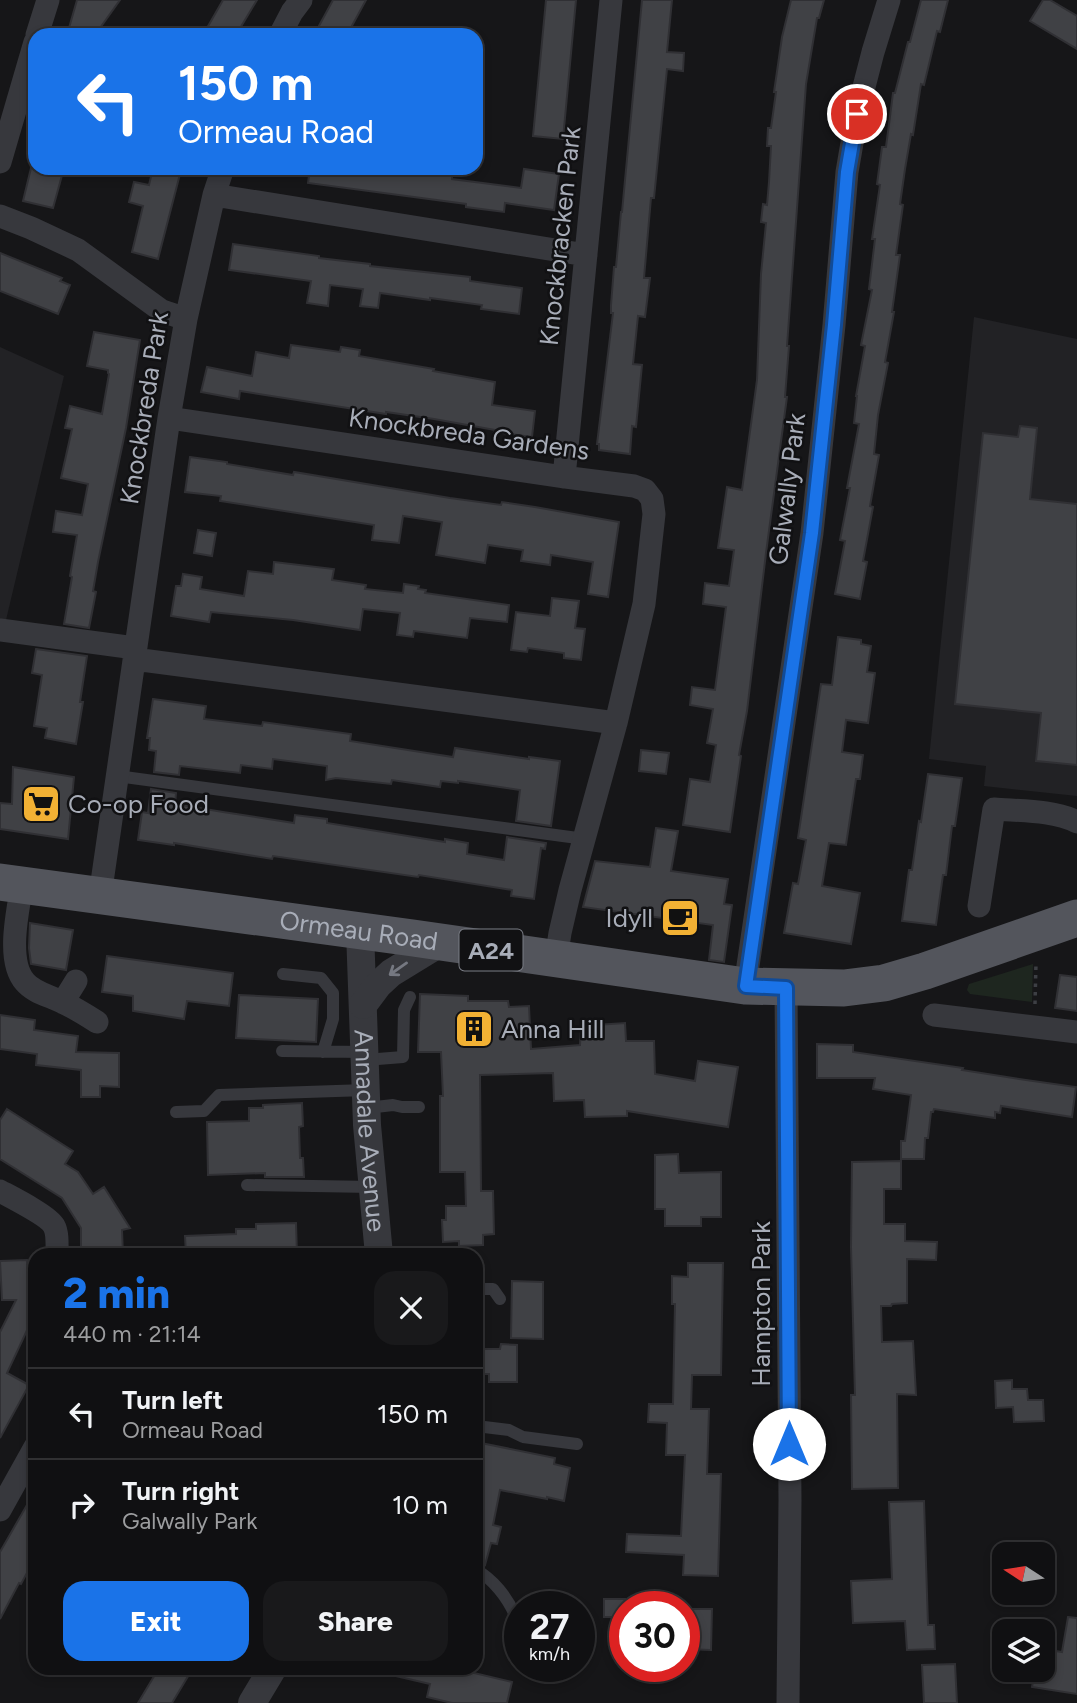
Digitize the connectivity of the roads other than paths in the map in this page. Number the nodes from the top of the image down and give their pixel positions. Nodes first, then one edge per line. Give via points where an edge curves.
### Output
1 (48, 0) edge
2 (301, 0) edge
3 (611, 0) edge
4 (888, 0) edge
5 (39, 28) edge
6 (284, 28) edge
7 (28, 66) edge
8 (0, 162) edge
9 (221, 175) edge
10 (215, 195) junction
11 (0, 216) edge
12 (586, 255) junction
13 (186, 319) junction
14 (169, 418) junction
15 (564, 477) junction
16 (0, 630) edge
17 (135, 654) junction
18 (616, 723) junction
19 (117, 776) junction
20 (1077, 822) edge
21 (585, 839) junction
22 (11, 883) edge
23 (100, 896) junction
24 (979, 906) dead end
25 (1077, 918) edge
26 (360, 931) junction
27 (440, 943) junction
28 (556, 959) junction
29 (283, 974) dead end
30 (76, 981) dead end
31 (746, 986) junction
32 (786, 988) junction
33 (410, 997) dead end
34 (63, 1003) junction
35 (363, 1005) junction
36 (934, 1015) dead end
37 (97, 1022) dead end
38 (1077, 1032) edge
39 (282, 1051) dead end
40 (323, 1052) junction
41 (364, 1056) junction
42 (366, 1099) junction
43 (419, 1107) dead end
44 (176, 1112) dead end
45 (247, 1185) dead end
46 (373, 1187) junction
47 (0, 1191) edge
48 (57, 1248) edge
49 (378, 1248) edge
50 (483, 1289) edge
51 (500, 1299) dead end
52 (483, 1427) edge
53 (577, 1444) dead end
54 (28, 1460) edge
55 (0, 1510) edge
56 (483, 1575) edge
57 (504, 1597) edge
58 (269, 1675) edge
59 (252, 1703) edge
60 (788, 1703) edge

1 - 5 street
2 - 6 street
3 - 12 street, Knockbracken Park
4 - 31 street, Galwally Park via 857,114 847,172 812,533
7 - 8 street
9 - 10 street, Knockbreda Park
10 - 12 street
10 - 13 street, Knockbreda Park
11 - 13 street via 78,250 162,311
12 - 15 street, Knockbracken Park
13 - 14 street, Knockbreda Park
14 - 15 street, Knockbreda Gardens
14 - 17 street, Knockbreda Park
15 - 18 street, Knockbreda Gardens via 634,486 652,499 644,604
16 - 17 street
17 - 18 street
17 - 19 street, Knockbreda Park
18 - 21 street
19 - 21 lane
19 - 23 street, Knockbreda Park
20 - 24 street via 994,809
21 - 28 street
22 - 23 main road, Ormeau Road / A24
22 - 34 street via 20,976 38,992
23 - 26 main road, Ormeau Road / A24
25 - 32 main road, Ormeau Road / A24 via 884,983
26 - 27 main road, Ormeau Road / A24
26 - 35 street, Annadale Avenue
27 - 28 main road, Ormeau Road / A24
27 -> 35 street, Annadale Avenue via 391,972
28 - 31 main road, Ormeau Road / A24
29 - 40 lane via 321,978 334,993 333,1019
30 - 34 street
31 - 32 main road, Ormeau Road / A24
32 - 60 street, Hampton Park
33 - 41 lane via 404,1010 403,1057
34 - 37 street
35 - 41 street, Annadale Avenue
36 - 38 street
39 - 40 lane
40 - 41 lane
41 - 42 street, Annadale Avenue
42 - 43 lane
42 - 44 lane via 219,1095 204,1111
42 - 46 street, Annadale Avenue
45 - 46 lane
46 - 49 street, Annadale Avenue
47 - 48 street via 54,1224
50 - 51 lane via 493,1289
52 - 53 lane
54 - 55 street
56 - 57 lane
58 - 59 street

